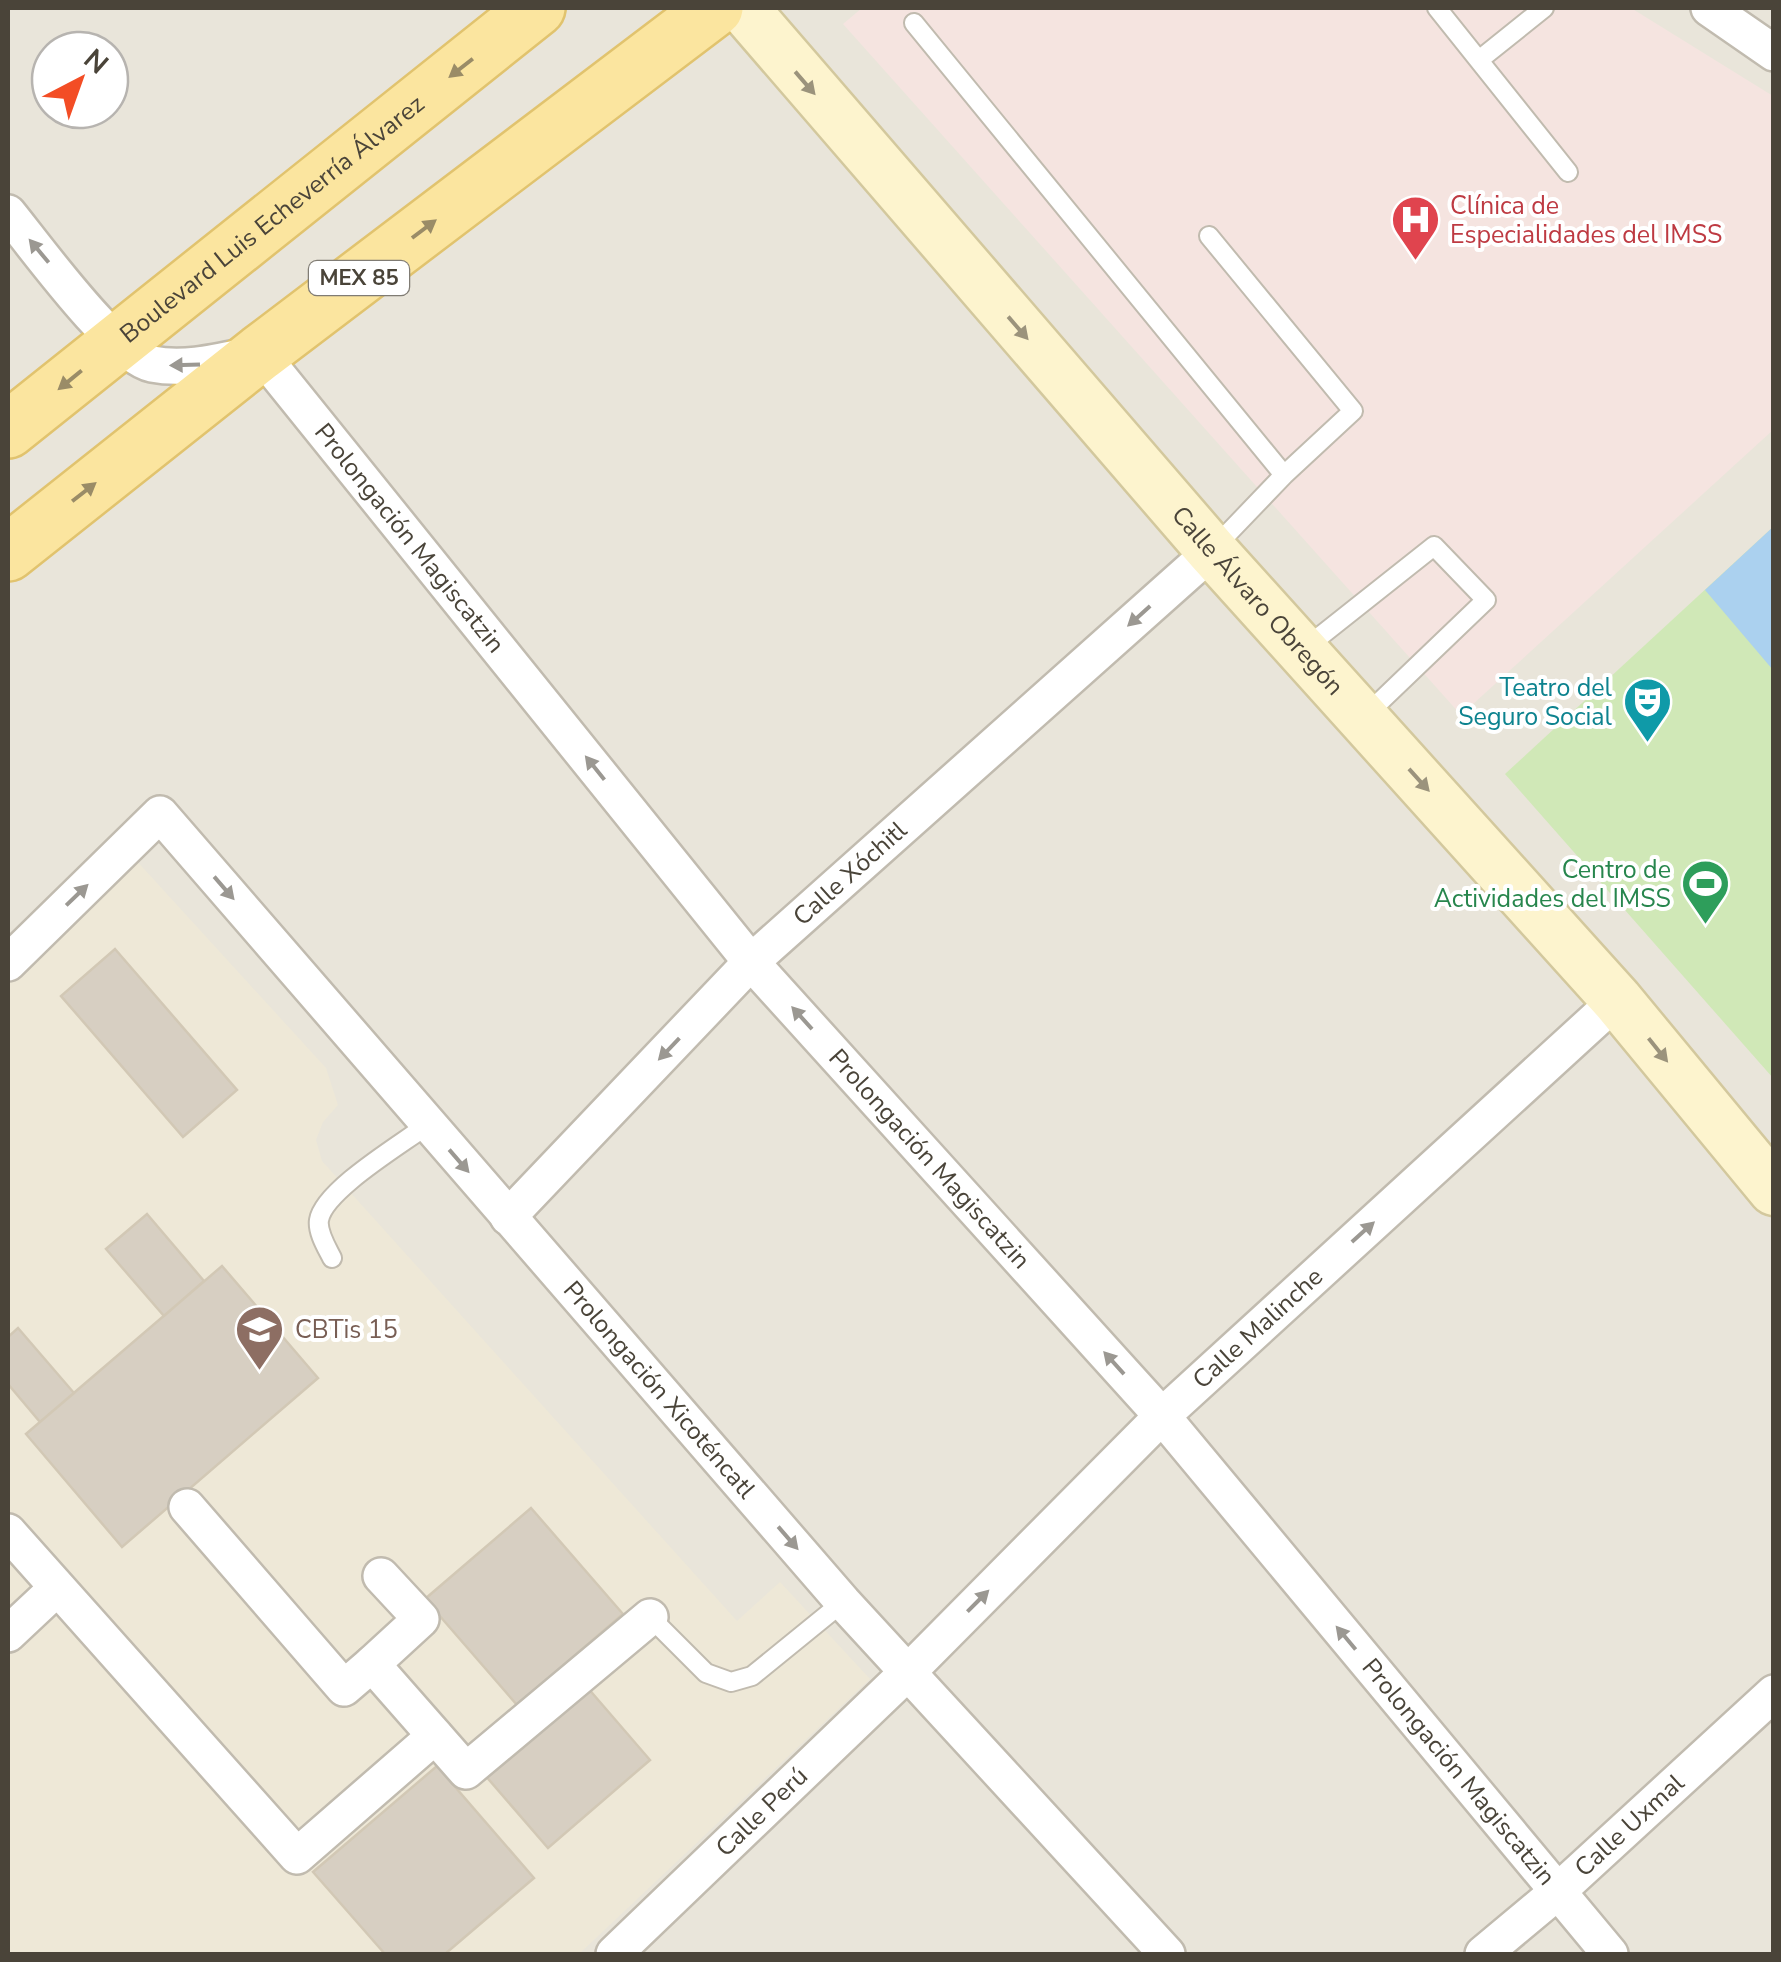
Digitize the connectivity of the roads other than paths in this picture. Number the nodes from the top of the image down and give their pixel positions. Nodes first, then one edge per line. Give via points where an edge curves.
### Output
1 (537, 8) edge
2 (715, 8) edge
3 (742, 8) edge
4 (1437, 8) edge
5 (1544, 8) edge
6 (1708, 8) edge
7 (914, 24) dead end
8 (1774, 53) edge
9 (1480, 60) junction
10 (1568, 172) dead end
11 (8, 213) edge
12 (1209, 236) dead end
13 (116, 342) junction
14 (260, 353) junction
15 (8, 430) edge
16 (1284, 476) junction
17 (1212, 551) junction
18 (8, 553) edge
19 (1303, 649) junction
20 (1363, 718) junction
21 (752, 962) junction
22 (8, 964) edge
23 (1617, 1000) junction
24 (428, 1125) junction
25 (1774, 1190) edge
26 (508, 1216) junction
27 (332, 1258) dead end
28 (1162, 1416) junction
29 (187, 1507) dead end
30 (8, 1532) edge
31 (381, 1576) dead end
32 (57, 1588) junction
33 (844, 1602) junction
34 (650, 1617) joint
35 (8, 1634) edge
36 (372, 1664) junction
37 (910, 1670) junction
38 (1774, 1693) edge
39 (435, 1736) junction
40 (1556, 1892) junction
41 (614, 1954) edge
42 (1167, 1954) edge
43 (1484, 1954) edge
44 (1610, 1954) edge

1 -> 13 main road, Boulevard Luis Echeverría Álvarez
14 -> 2 main road, MEX 85
3 -> 17 street, Calle Álvaro Obregón
4 - 9 lane
5 - 9 lane
6 - 8 street
7 - 16 lane
9 - 10 lane
13 -> 11 street
12 - 16 lane via 1352,411
14 -> 13 street via 189,367 148,364
13 -> 15 main road, Boulevard Luis Echeverría Álvarez
18 -> 14 main road, MEX 85
21 -> 14 street, Prolongación Magiscatzin
16 - 17 lane
17 - 19 street, Calle Álvaro Obregón
17 -> 21 street, Calle Xóchitl
19 - 20 street, Calle Álvaro Obregón
19 - 20 lane via 1434,546 1486,600
20 -> 23 street, Calle Álvaro Obregón
21 -> 26 street, Calle Xóchitl
28 -> 21 street, Prolongación Magiscatzin
22 -> 24 street, Prolongación Xicoténcatl via 160,814
23 -> 25 street, Calle Álvaro Obregón
28 -> 23 street, Calle Malinche
24 -> 26 street, Prolongación Xicoténcatl
24 - 27 lane via 332,1196 319,1220
26 -> 33 street, Prolongación Xicoténcatl
37 -> 28 street, Calle Malinche
40 -> 28 street, Prolongación Magiscatzin
29 - 36 street via 344,1688
30 - 32 street
31 - 36 street via 421,1619
32 - 35 street
32 - 39 street via 297,1856
33 - 34 lane via 752,1676 731,1682 706,1673
33 - 37 street, Prolongación Xicoténcatl
34 - 39 street via 466,1771
36 - 39 street
37 - 41 street, Calle Perú
37 - 42 street, Prolongación Xicoténcatl
38 - 40 street, Calle Uxmal
40 - 43 street, Calle Uxmal
40 - 44 street, Prolongación Magiscatzin

